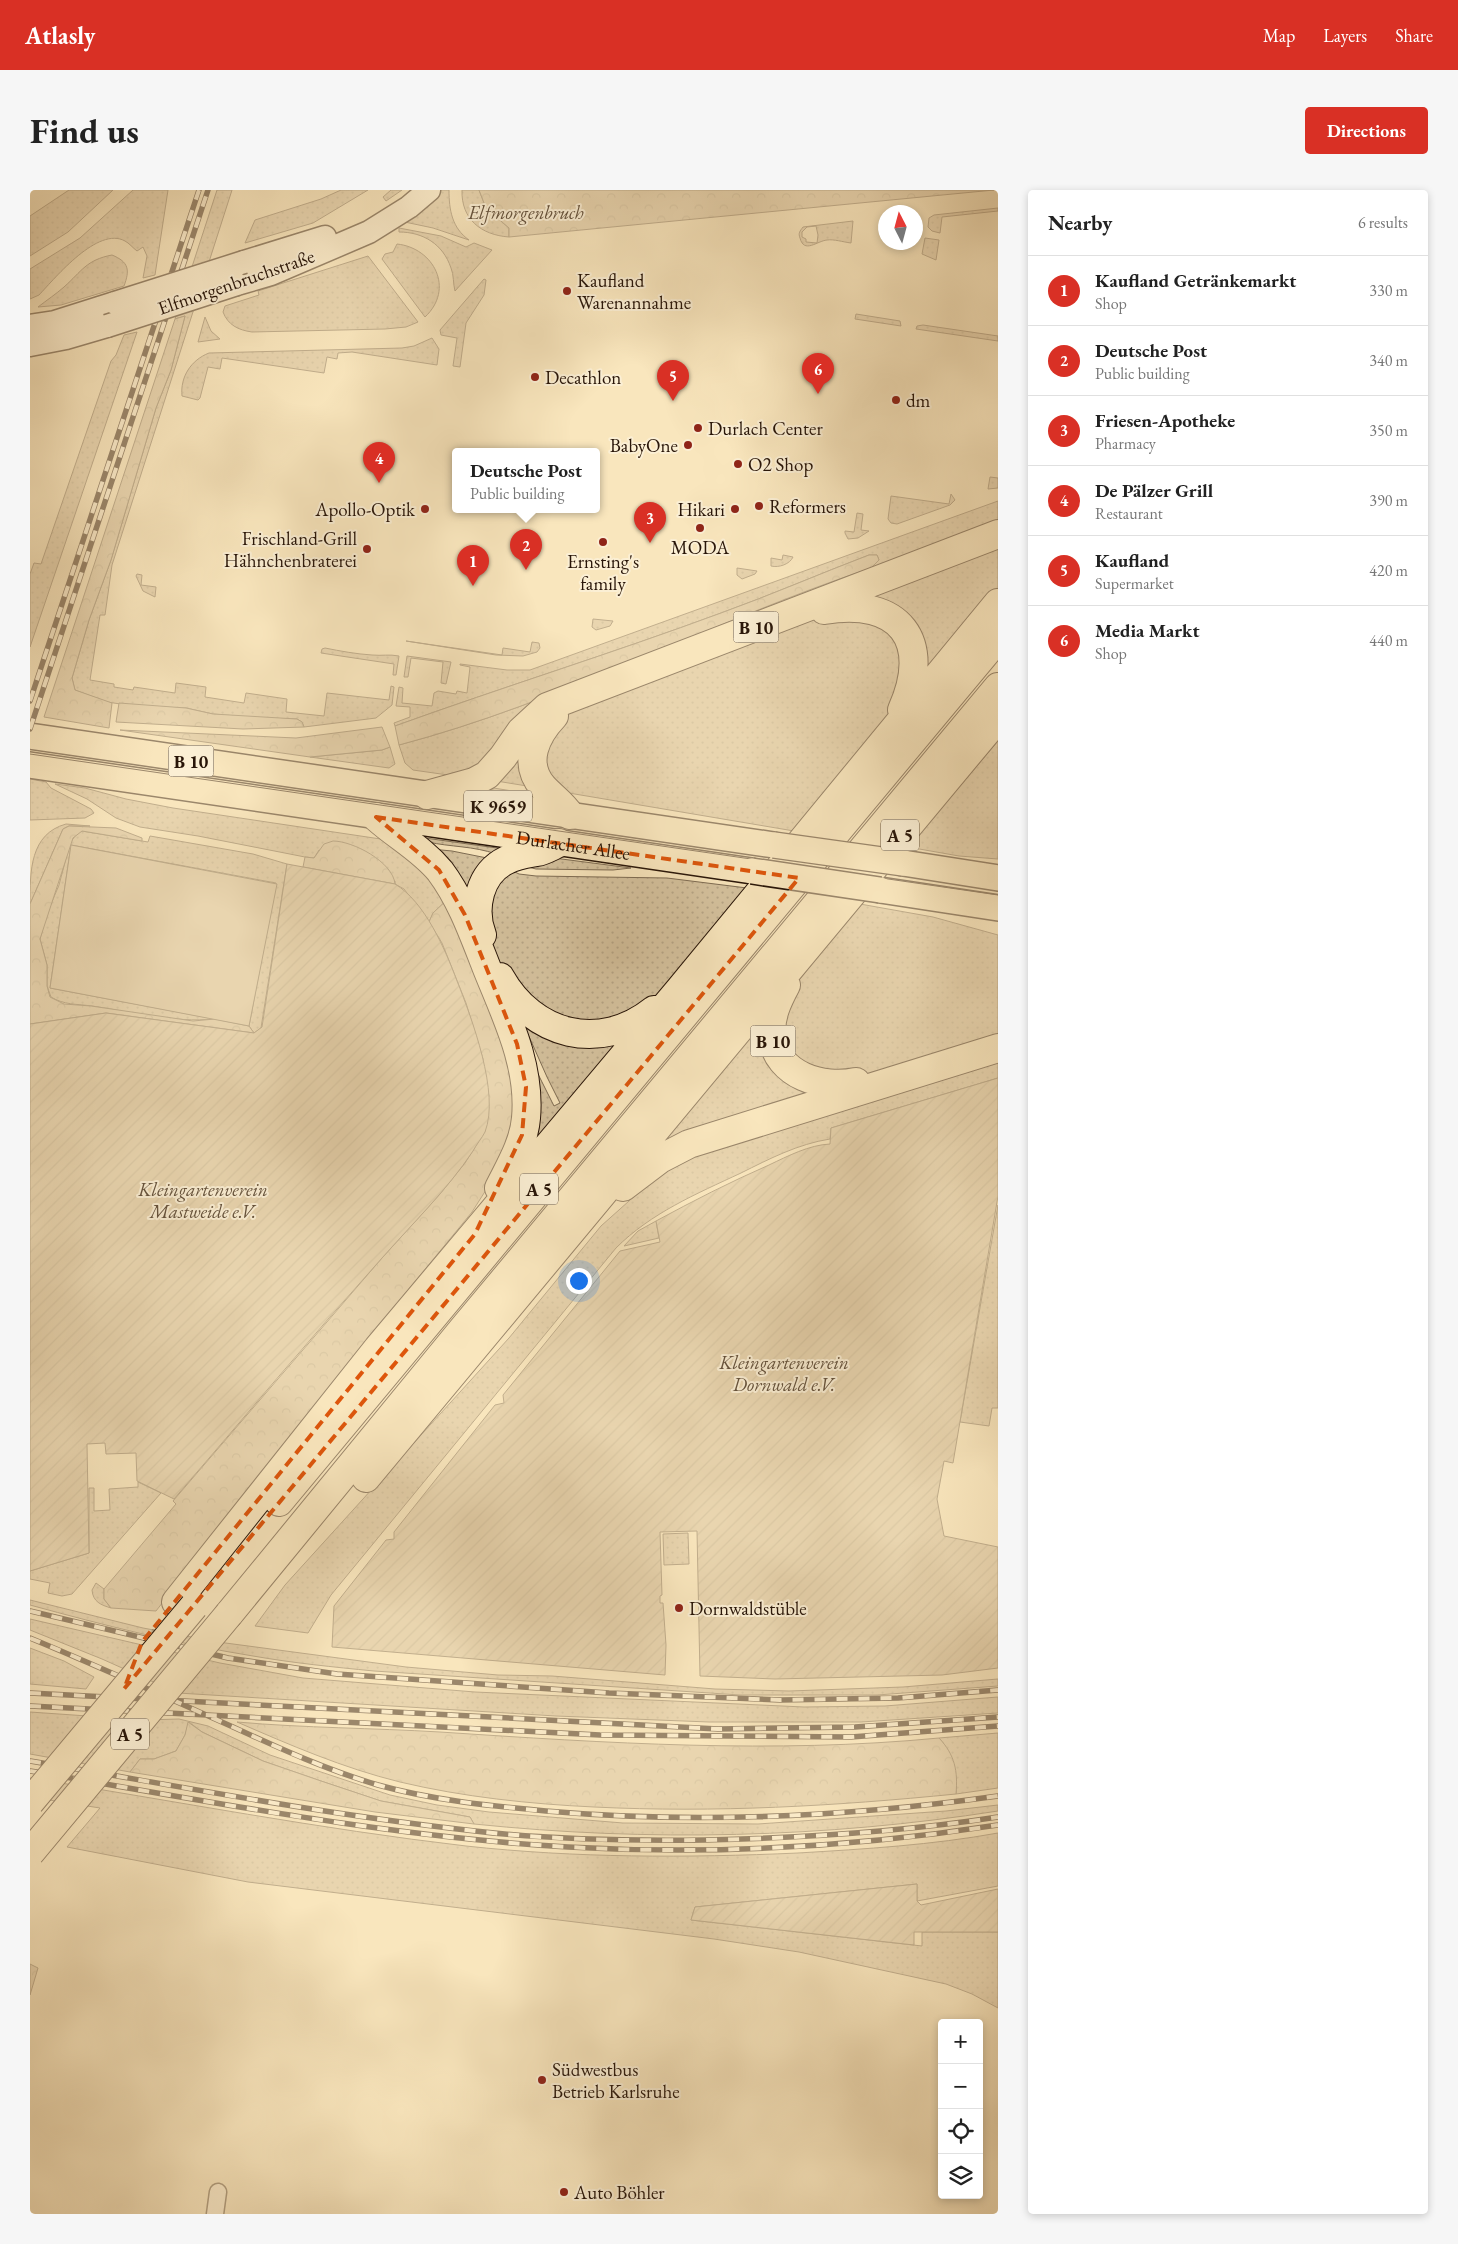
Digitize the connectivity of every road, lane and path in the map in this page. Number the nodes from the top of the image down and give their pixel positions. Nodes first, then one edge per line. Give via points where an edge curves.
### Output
1 (408, 190) edge
2 (429, 190) edge
3 (30, 326) edge
4 (30, 345) edge
5 (998, 534) edge
6 (998, 603) edge
7 (998, 638) edge
8 (998, 687) edge
9 (998, 718) edge
10 (891, 735) junction
11 (30, 736) edge
12 (39, 767) edge
13 (328, 781) joint
14 (427, 795) junction
15 (570, 816) junction
16 (376, 817) junction
17 (558, 843) junction
18 (998, 878) edge
19 (998, 908) edge
20 (803, 952) junction
21 (680, 989) junction
22 (998, 1039) edge
23 (998, 1048) edge
24 (475, 1234) junction
25 (560, 1246) junction
26 (271, 1564) junction
27 (185, 1604) junction
28 (30, 1802) edge
29 (30, 1853) edge
30 (218, 2192) dead end
31 (215, 2214) edge

1 - 3 main road, Elfmorgenbruchstraße, bridge via 370,217 338,232 55,322
2 - 4 main road, Elfmorgenbruchstraße, bridge via 369,232 271,274 107,326
5 - 14 highway, B 10 via 547,707 521,731 486,775 474,782
6 - 10 highway
7 - 27 highway, A 5
8 - 26 highway, A 5
9 - 20 highway, A 5
10 - 15 highway via 914,675 909,637 894,620 871,610 840,607 822,610 574,704 554,716 535,744 532,761 542,786 563,804
10 - 21 highway
11 - 13 main road, Durlacher Allee / B 10
12 - 16 main road, Durlacher Allee / B 10
13 - 14 main road, Durlacher Allee / K 9659
14 - 15 main road, Durlacher Allee / K 9659
15 - 18 main road, Durlacher Allee / K 9659, bridge
16 - 17 main road, Durlacher Allee / B 10
16 - 24 highway via 429,860 452,888 509,1022 522,1066 527,1102 522,1135
17 - 19 main road, Durlacher Allee / B 10, bridge
17 - 21 highway via 502,862 486,880 480,894 480,928 501,979 514,997 530,1013 562,1031 605,1034 635,1022
20 - 22 highway, B 10 via 779,999 772,1023 774,1046 790,1068 800,1075 824,1083 849,1083
20 - 25 highway, A 5
21 - 24 highway
23 - 25 highway via 689,1144 643,1170
24 - 27 highway via 378,1348
25 - 26 highway, A 5 via 317,1533
26 - 29 highway, A 5, bridge
27 - 28 highway, A 5, bridge via 124,1689
30 - 31 street

